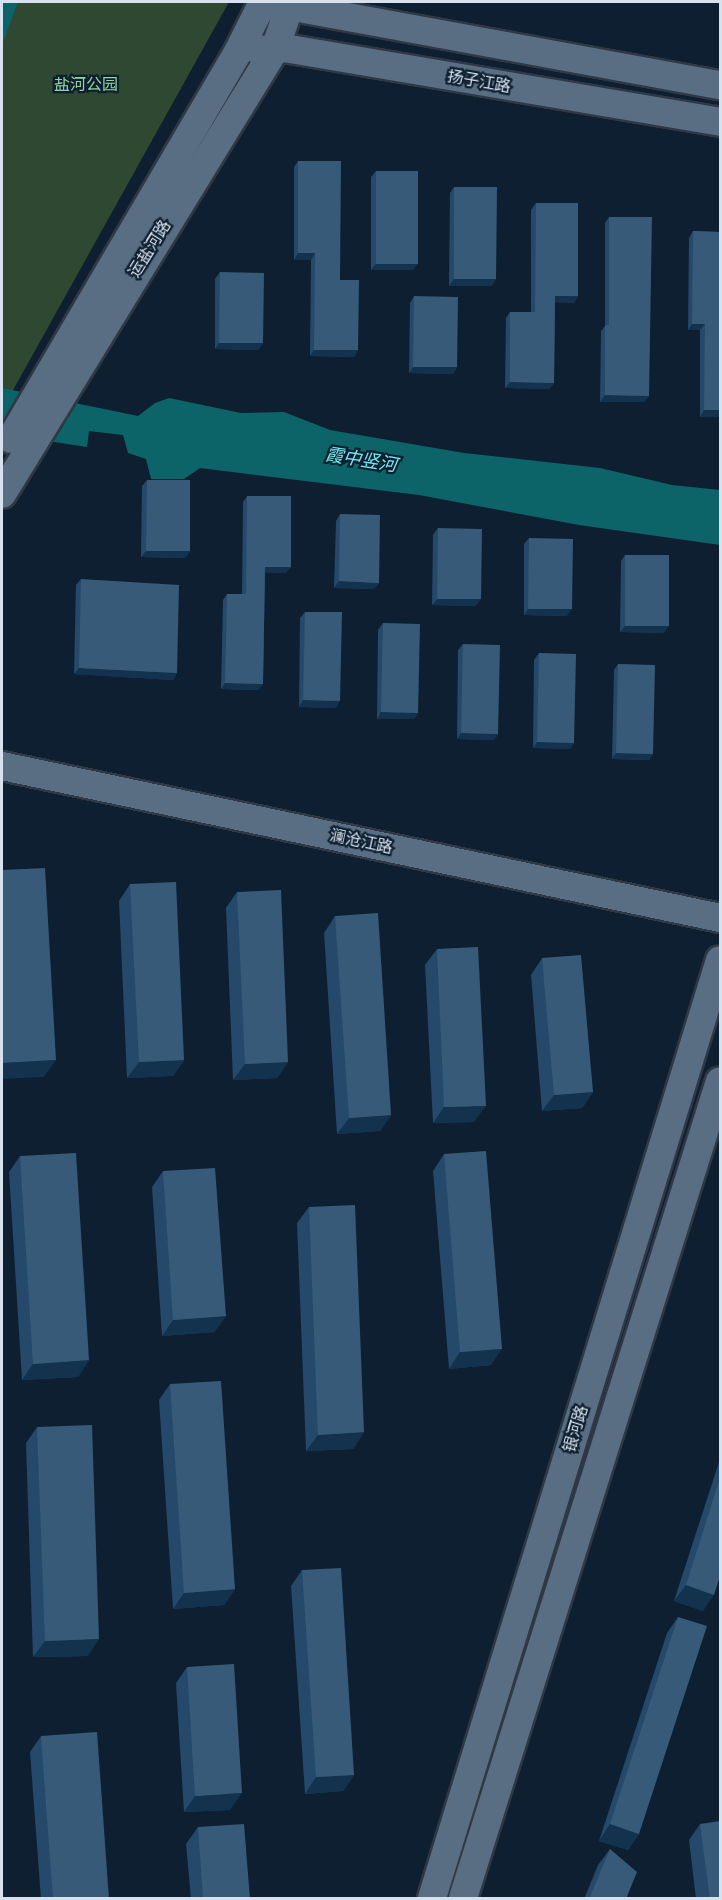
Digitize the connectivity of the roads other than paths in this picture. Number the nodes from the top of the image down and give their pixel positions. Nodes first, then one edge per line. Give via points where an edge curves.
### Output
1 (275, 4) edge
2 (275, 49) junction
3 (238, 52) junction
4 (720, 85) edge
5 (720, 123) edge
6 (54, 384) junction
7 (11, 451) edge
8 (2, 494) edge
9 (2, 766) edge
10 (720, 918) edge
11 (720, 960) edge
12 (720, 1082) edge
13 (432, 1899) edge
14 (464, 1899) edge

1 - 2 main road, 运盐河路
1 - 3 main road, 运盐河路
1 - 4 main road
2 - 3 main road, 扬子江路
2 - 5 main road, 扬子江路
2 - 6 main road, 运盐河路
3 - 6 main road, 运盐河路
6 - 7 main road, 运盐河路
7 - 8 main road, 运盐河路
9 - 10 main road, 澜沧江路
11 - 13 main road, 银河路
12 - 14 main road, 银河路

